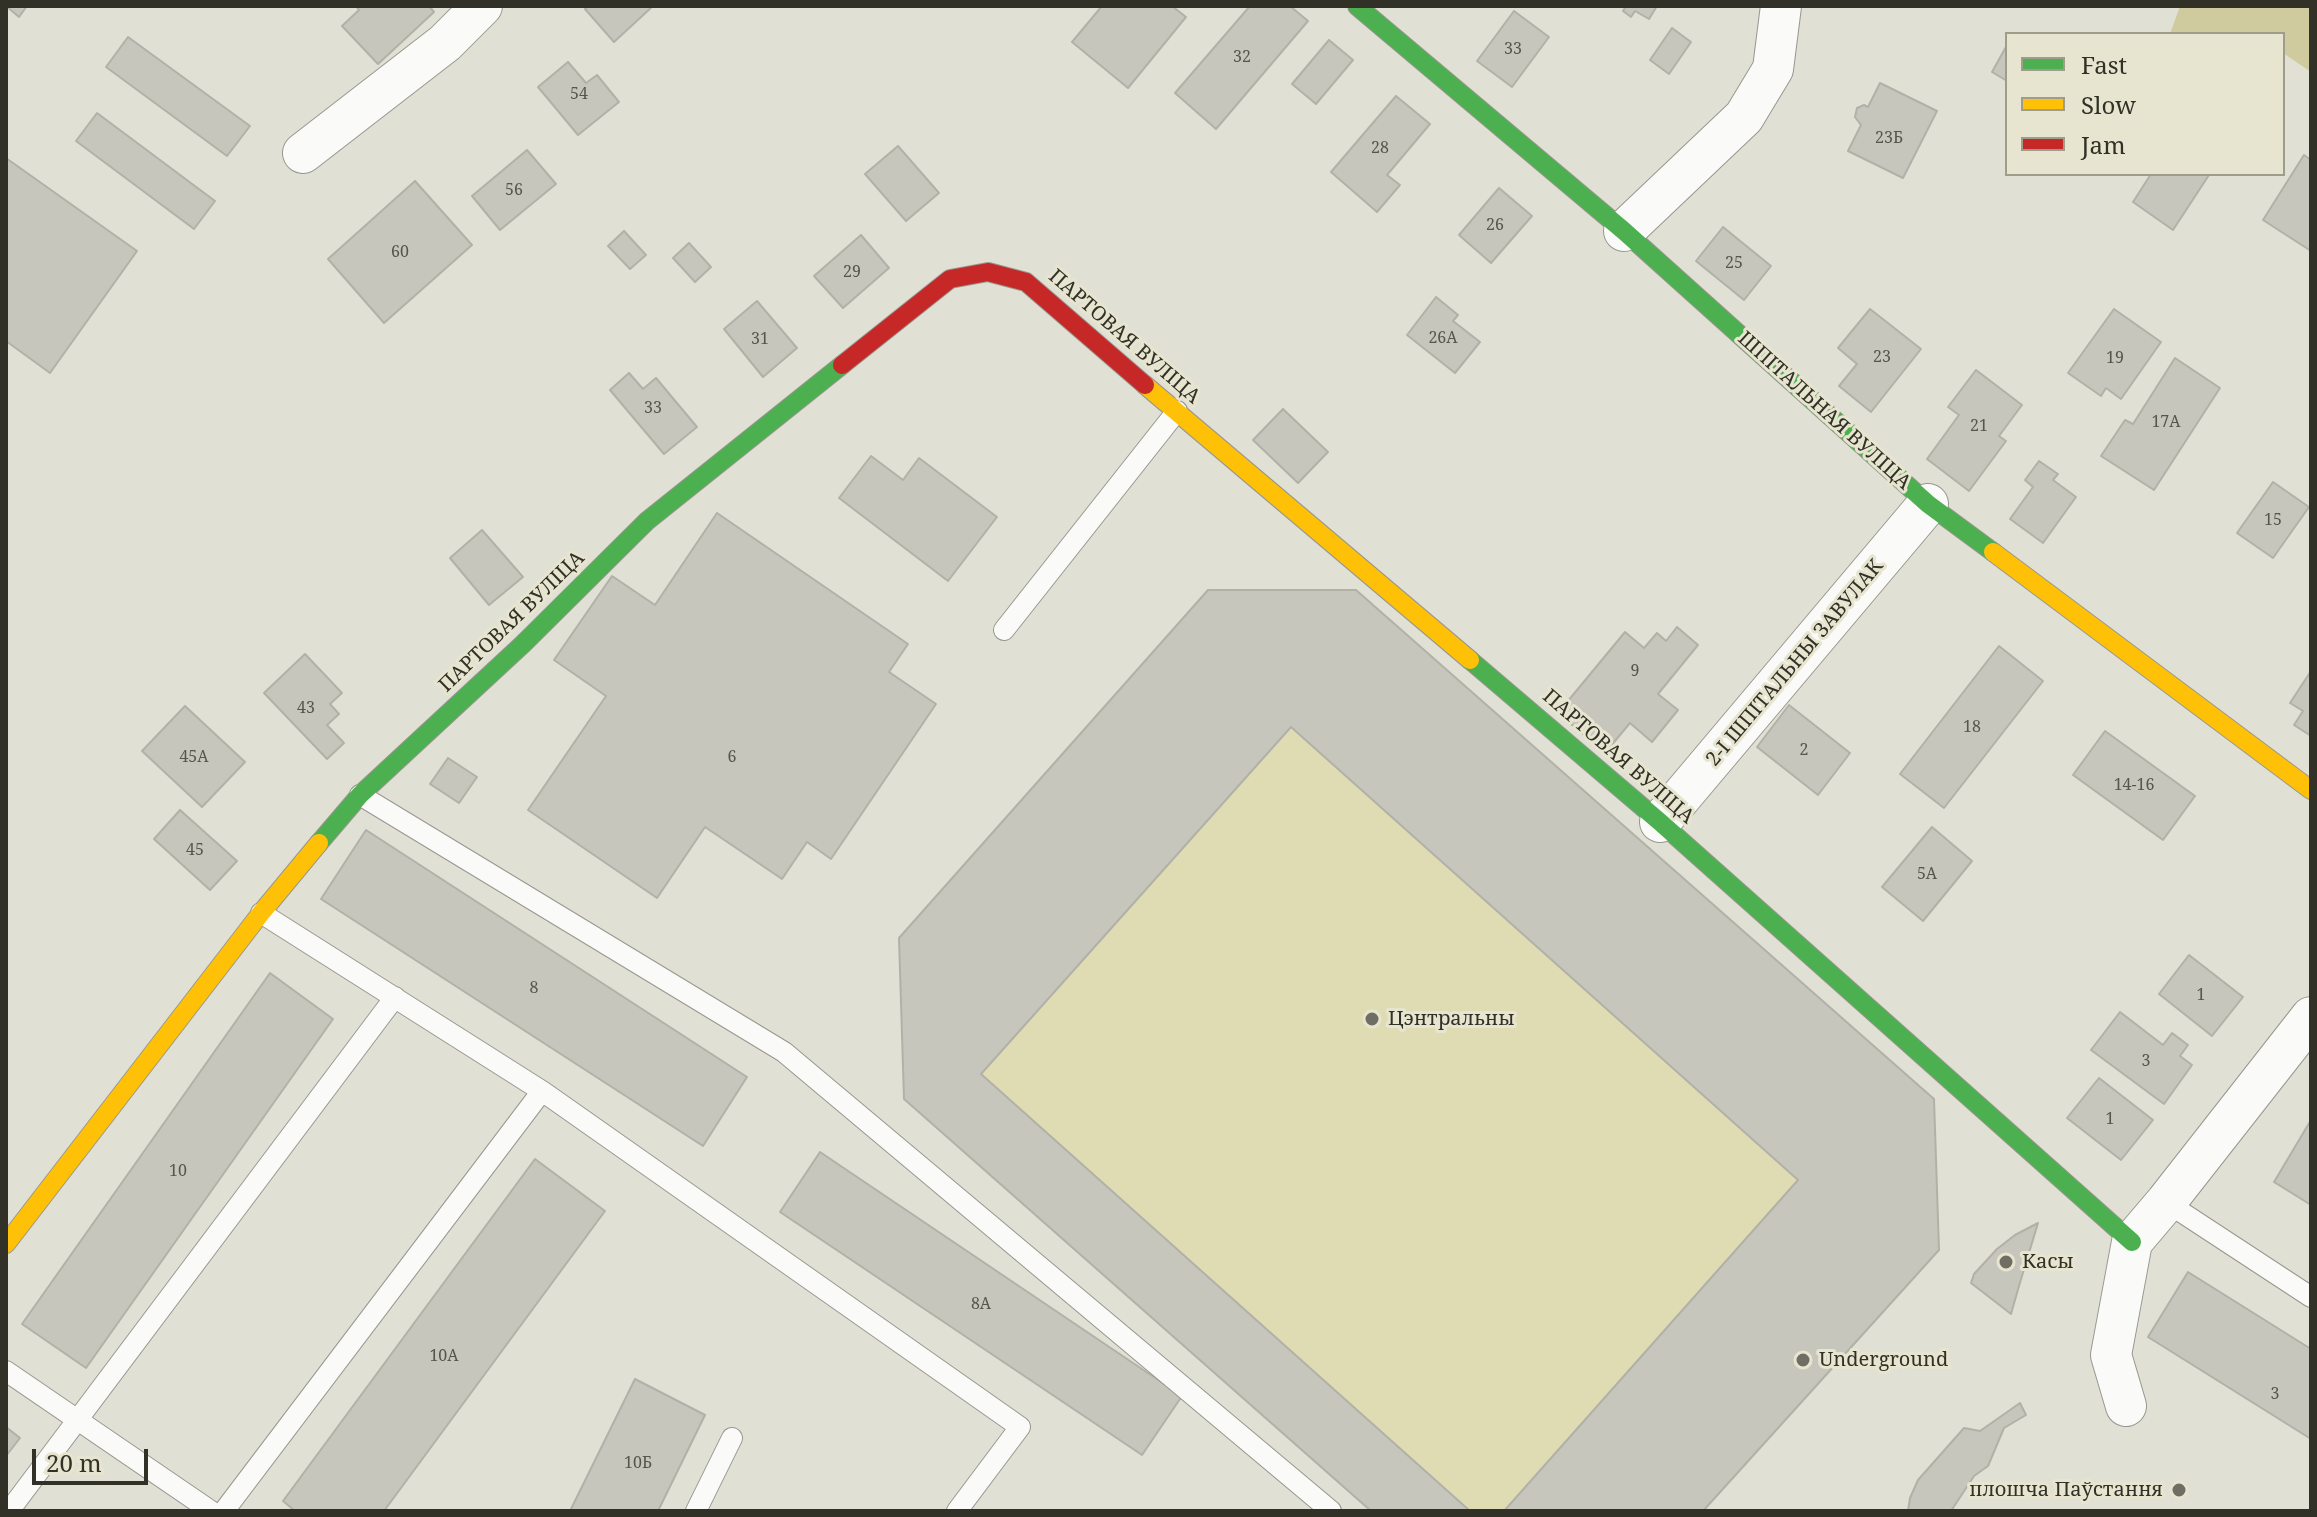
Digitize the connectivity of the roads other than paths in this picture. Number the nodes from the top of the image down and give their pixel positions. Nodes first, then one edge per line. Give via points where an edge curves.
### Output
1 (482, 6) edge
2 (1357, 6) edge
3 (1781, 6) edge
4 (303, 153) dead end
5 (1624, 231) junction
6 (1177, 411) junction
7 (1928, 504) junction
8 (1004, 630) dead end
9 (2311, 790) edge
10 (360, 795) junction
11 (1660, 822) junction
12 (261, 913) junction
13 (395, 997) junction
14 (2311, 1017) edge
15 (542, 1091) junction
16 (2166, 1202) junction
17 (2132, 1242) junction
18 (6, 1244) edge
19 (2311, 1297) edge
20 (6, 1371) edge
21 (2126, 1406) dead end
22 (78, 1420) junction
23 (732, 1438) dead end
24 (9, 1511) edge
25 (211, 1511) edge
26 (224, 1511) edge
27 (696, 1511) edge
28 (957, 1511) edge
29 (1331, 1511) edge

1 - 4 street via 445,43
2 - 5 street, ШПІТАЛЬНАЯ ВУЛІЦА
3 - 5 street via 1773,69 1744,117
5 - 7 street, ШПІТАЛЬНАЯ ВУЛІЦА
6 - 8 lane
6 - 10 street, ПАРТОВАЯ ВУЛІЦА via 1026,282 988,272 950,279 647,521
6 - 11 street, ПАРТОВАЯ ВУЛІЦА
7 - 9 street, ШПІТАЛЬНАЯ ВУЛІЦА
7 - 11 street, 2-І ШПІТАЛЬНЫ ЗАВУЛАК
10 - 12 street, ПАРТОВАЯ ВУЛІЦА
10 - 29 lane via 784,1052
11 - 17 street, ПАРТОВАЯ ВУЛІЦА
12 - 13 lane
12 - 18 street, ПАРТОВАЯ ВУЛІЦА
13 - 15 lane
13 - 22 lane
14 - 16 street
15 - 26 lane
15 - 28 lane via 1020,1427
16 - 17 street
16 - 19 lane
17 - 21 street via 2111,1355
20 - 22 lane
22 - 24 lane
22 - 25 lane
23 - 27 lane

